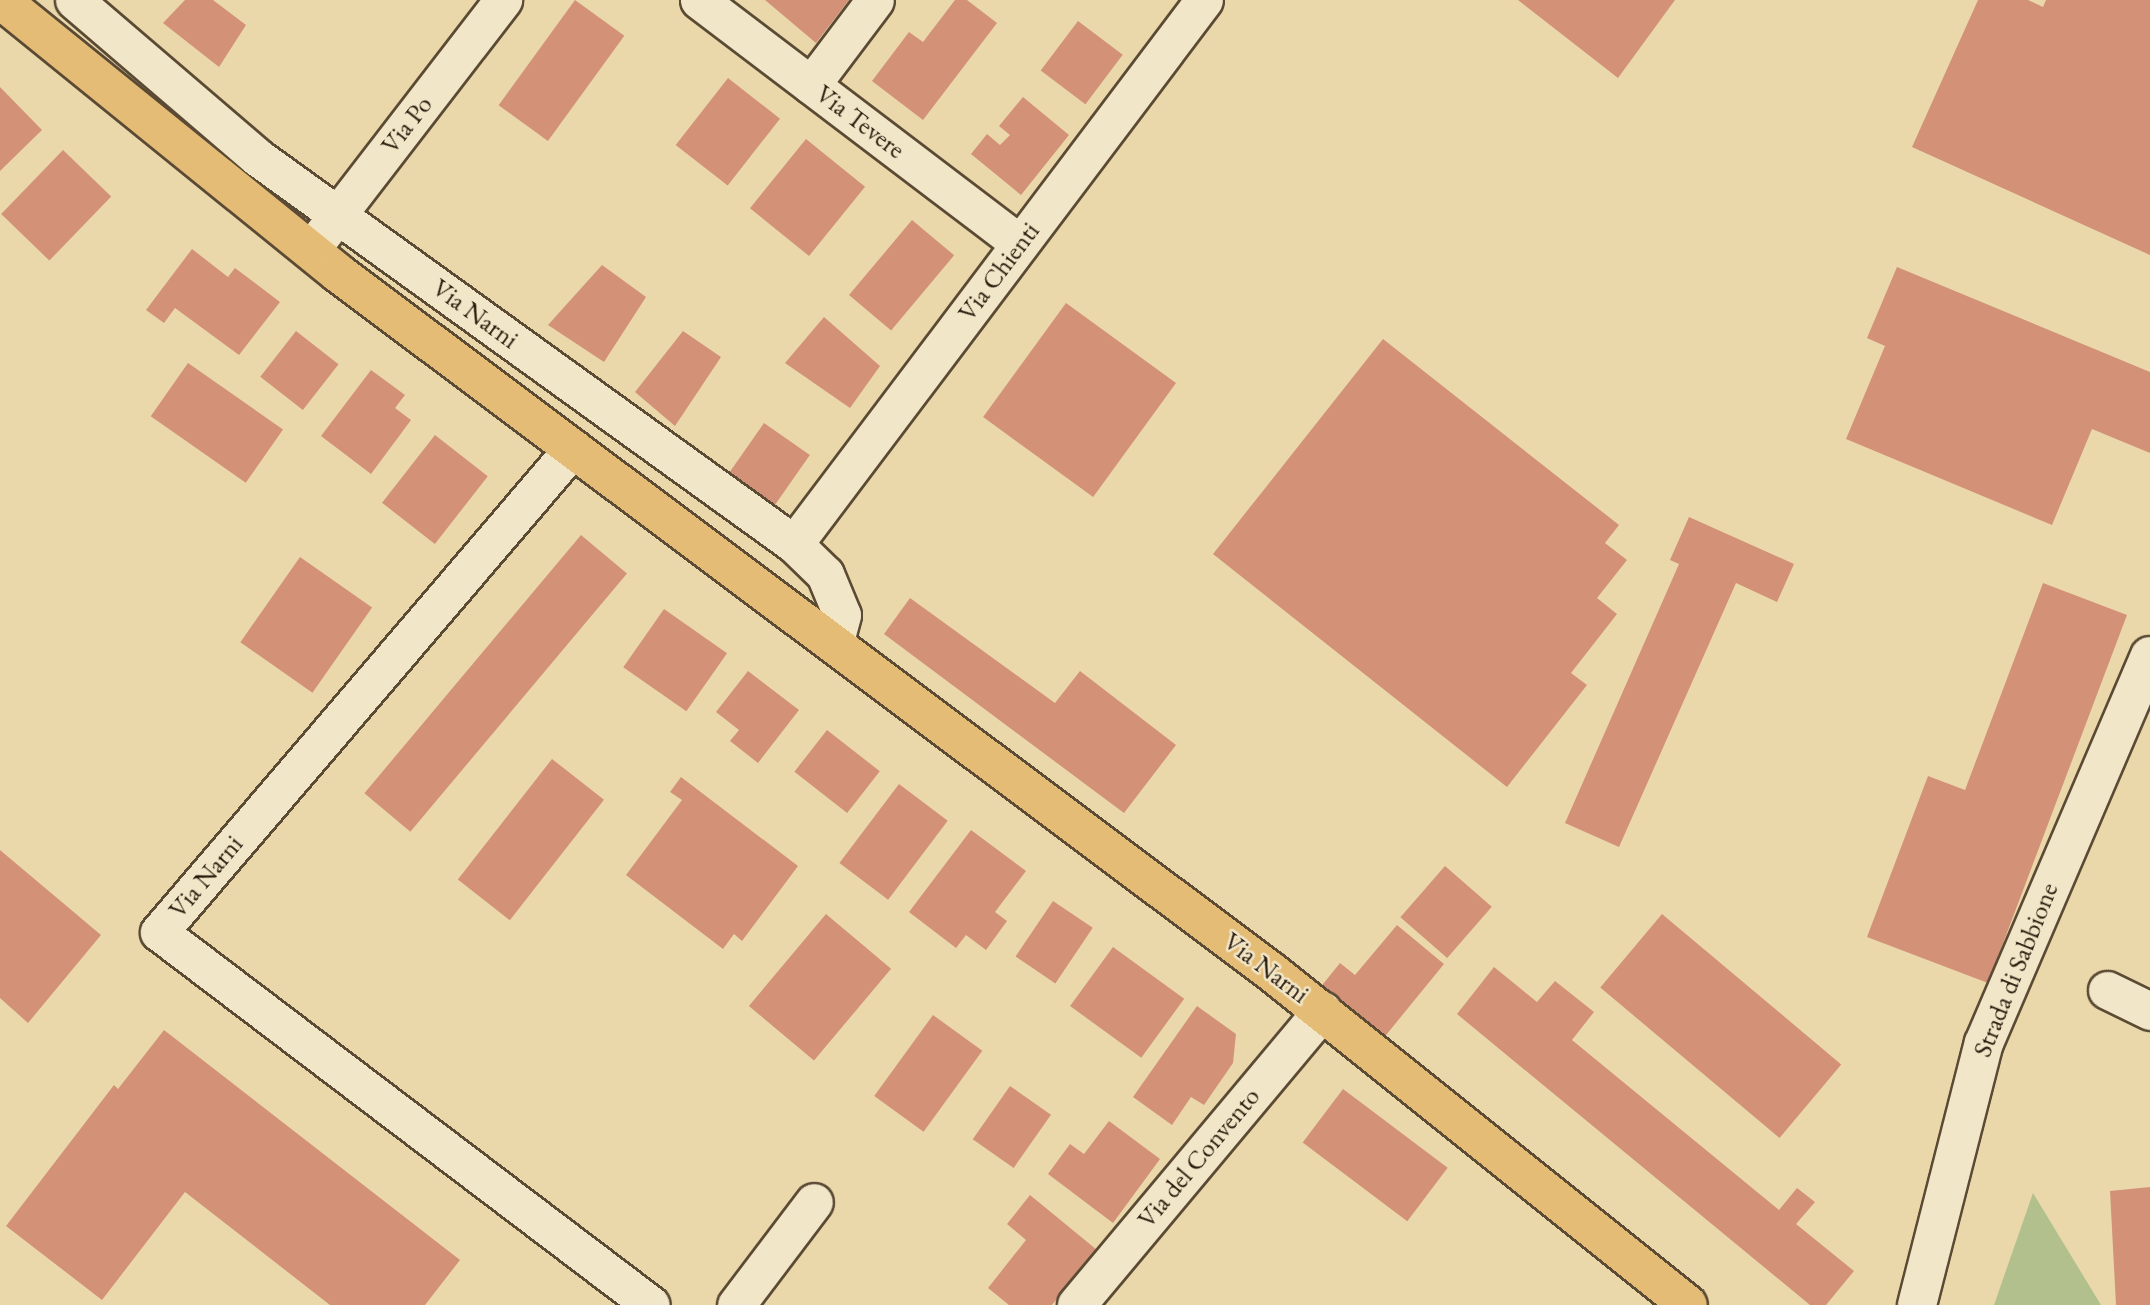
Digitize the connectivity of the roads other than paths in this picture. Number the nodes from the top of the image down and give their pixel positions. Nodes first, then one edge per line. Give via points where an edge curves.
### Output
1 (1, 0) edge
2 (74, 0) edge
3 (503, 0) edge
4 (699, 0) edge
5 (875, 0) edge
6 (1204, 0) edge
7 (811, 85) junction
8 (338, 215) junction
9 (1020, 244) junction
10 (310, 250) junction
11 (572, 448) junction
12 (794, 544) junction
13 (834, 644) junction
14 (2150, 656) edge
15 (2107, 990) dead end
16 (2150, 1011) edge
17 (1323, 1012) junction
18 (814, 1202) dead end
19 (1914, 1302) edge
20 (651, 1305) edge
21 (736, 1305) edge
22 (1077, 1305) edge
23 (1688, 1305) edge

1 - 10 main road, Via Narni
2 - 8 street, Via Narni via 257,157
3 - 8 street, Via Po
4 - 7 street, Via Tevere
5 - 7 street
6 - 9 street, Via Chienti
7 - 9 street, Via Tevere
8 - 10 street, Via Po
8 - 12 street, Via Narni
9 - 12 street, Via Chienti
10 - 11 main road, Via Narni
11 - 13 main road, Via Narni
11 - 20 street, Via Narni via 159,932
12 - 13 street, Via Narni via 830,584 842,615
13 - 17 main road, Via Narni
14 - 19 main road, Strada di Sabbione via 1984,1043
15 - 16 street
17 - 22 main road, Via del Convento
17 - 23 main road, Via Narni
18 - 21 street

